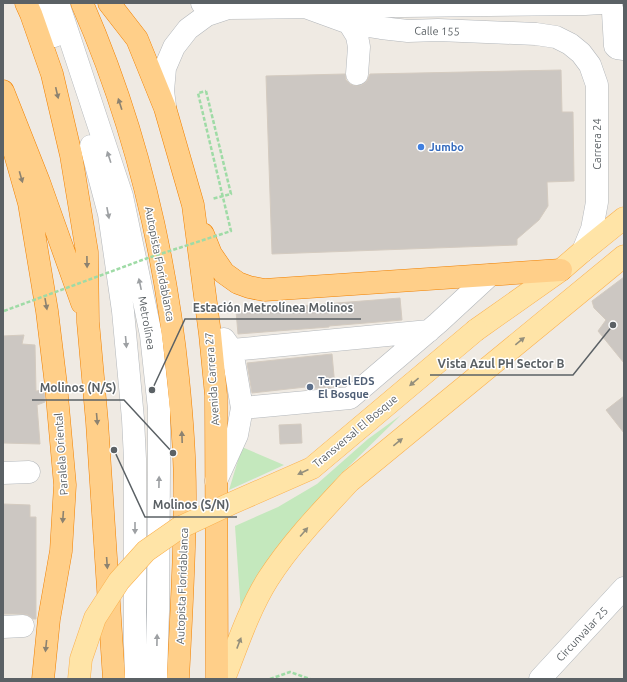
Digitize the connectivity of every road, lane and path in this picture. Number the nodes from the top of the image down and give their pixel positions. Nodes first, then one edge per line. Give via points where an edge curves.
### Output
1 (26, 3) edge
2 (41, 3) edge
3 (58, 3) edge
4 (82, 3) edge
5 (109, 3) edge
6 (119, 3) edge
7 (202, 3) edge
8 (600, 3) edge
9 (610, 3) edge
10 (305, 5) edge
11 (228, 8) junction
12 (349, 23) junction
13 (381, 28) junction
14 (137, 39) junction
15 (570, 44) joint
16 (624, 49) edge
17 (3, 91) edge
18 (165, 108) junction
19 (3, 112) edge
20 (231, 194) dead end
21 (192, 205) junction
22 (624, 218) edge
23 (583, 251) junction
24 (624, 256) edge
25 (561, 270) junction
26 (490, 275) junction
27 (4, 311) edge
28 (88, 322) junction
29 (429, 331) junction
30 (210, 334) junction
31 (232, 350) junction
32 (242, 408) junction
33 (29, 472) dead end
34 (3, 473) edge
35 (216, 481) junction
36 (624, 588) edge
37 (43, 679) edge
38 (79, 679) edge
39 (114, 679) edge
40 (136, 679) edge
41 (156, 679) edge
42 (178, 679) edge
43 (217, 679) edge
44 (224, 679) edge
45 (270, 679) edge
46 (310, 679) edge
47 (540, 679) edge

1 -> 28 highway via 52,74 71,155 87,252
2 -> 40 street, Metrolínea via 90,140 109,214 123,311 135,459
41 -> 3 street, Metrolínea via 159,410 151,335 122,196
42 -> 4 highway, Autopista Floridablanca via 185,494 182,415 173,336 160,257 143,179 120,103
5 - 14 highway, Avenida Carrera 27
6 - 14 street
7 - 11 street, Calle 155
8 - 10 street, Calle 155
9 - 16 street via 615,46
10 - 11 street, Calle 155
10 - 12 street, Calle 155
11 - 18 street, Calle 155 via 207,15 188,29 174,46 165,68
12 - 13 street, Calle 155
12 - 13 street via 358,36 364,74 372,37
13 - 15 street, Calle 155 via 536,34 556,37
14 - 18 highway, Avenida Carrera 27
15 - 23 street, Carrera 24 via 590,65 597,86 597,202 592,229
17 - 28 highway via 39,182
18 - 21 highway, Avenida Carrera 27
19 -> 37 highway, Paralela Oriental via 29,204 48,310 65,485 61,551 49,618
20 - 27 path, bridge via 206,91 198,93 231,231 145,259
21 - 26 highway via 211,254 223,272 238,283 249,287 264,290
21 - 30 highway, Avenida Carrera 27
22 - 23 main road, Transversal El Bosque
23 - 25 main road, Transversal El Bosque
44 -> 24 main road via 249,616 268,579 350,480
25 - 26 highway
25 -> 38 main road, Transversal El Bosque, bridge via 476,330 312,468 179,528 146,551 119,581 95,618 81,659
26 - 29 street
28 -> 39 highway
29 - 31 street
29 - 32 street via 350,398
30 - 31 street via 223,339
30 - 35 highway, Avenida Carrera 27 via 216,395
31 - 32 street
32 - 35 street via 237,435
33 - 34 street
35 - 43 highway, Avenida Carrera 27
36 - 47 street, Circunvalar 25
45 - 46 path via 290,672

